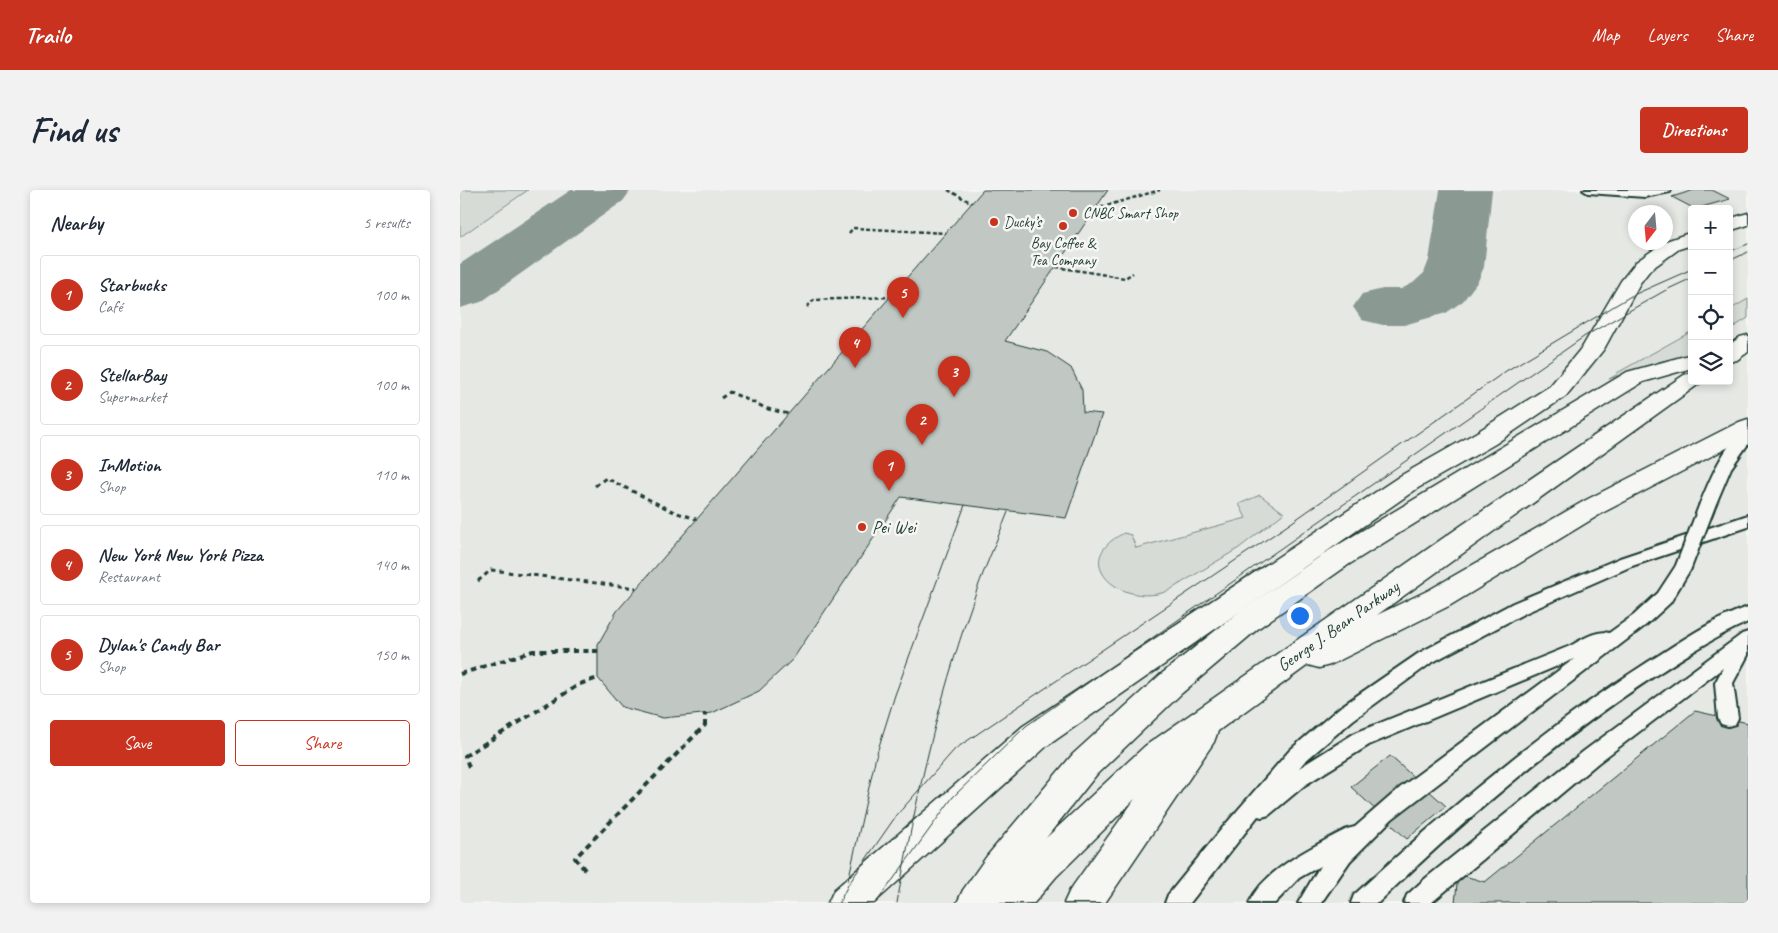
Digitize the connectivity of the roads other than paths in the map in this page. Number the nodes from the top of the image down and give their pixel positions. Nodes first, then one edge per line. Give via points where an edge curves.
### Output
1 (1588, 190) edge
2 (1666, 190) edge
3 (1748, 219) edge
4 (1733, 224) edge
5 (1688, 239) edge
6 (1748, 342) edge
7 (1733, 353) edge
8 (1733, 356) edge
9 (1748, 356) edge
10 (1688, 363) edge
11 (1688, 383) edge
12 (1748, 428) edge
13 (1748, 436) edge
14 (1748, 521) edge
15 (1748, 614) edge
16 (1640, 620) junction
17 (1747, 640) edge
18 (1248, 690) junction
19 (1216, 713) junction
20 (1728, 718) dead end
21 (1364, 830) junction
22 (1231, 833) junction
23 (847, 903) edge
24 (976, 903) edge
25 (1010, 903) edge
26 (1083, 903) edge
27 (1176, 903) edge
28 (1260, 903) edge
29 (1309, 903) edge
30 (1362, 903) edge
31 (1415, 903) edge

1 - 2 lane via 1645,194
3 - 4 street
5 - 23 street via 1672,245 1643,266 1592,349 1558,391 1486,438 1409,482 1035,736
6 - 7 street
8 - 9 street
10 - 24 street via 1635,377 1338,558 1250,619 1171,684 1085,764 1000,868
11 - 18 street, George J. Bean Parkway
12 - 18 street via 1595,506 1439,598
13 - 16 lane, bridge via 1722,469 1683,568 1664,598
14 - 22 lane via 1626,562 1519,608 1425,658 1346,714 1297,756
15 - 30 lane via 1709,632 1608,697 1530,756
16 - 21 lane
16 - 22 lane via 1576,651 1362,739 1298,779
17 - 20 lane via 1724,683
17 - 31 lane via 1591,757
18 - 19 street, George J. Bean Parkway
19 - 25 street, George J. Bean Parkway via 1157,756 1043,865
19 - 26 street
21 - 28 lane via 1291,871
21 - 29 lane via 1322,878
22 - 27 lane

